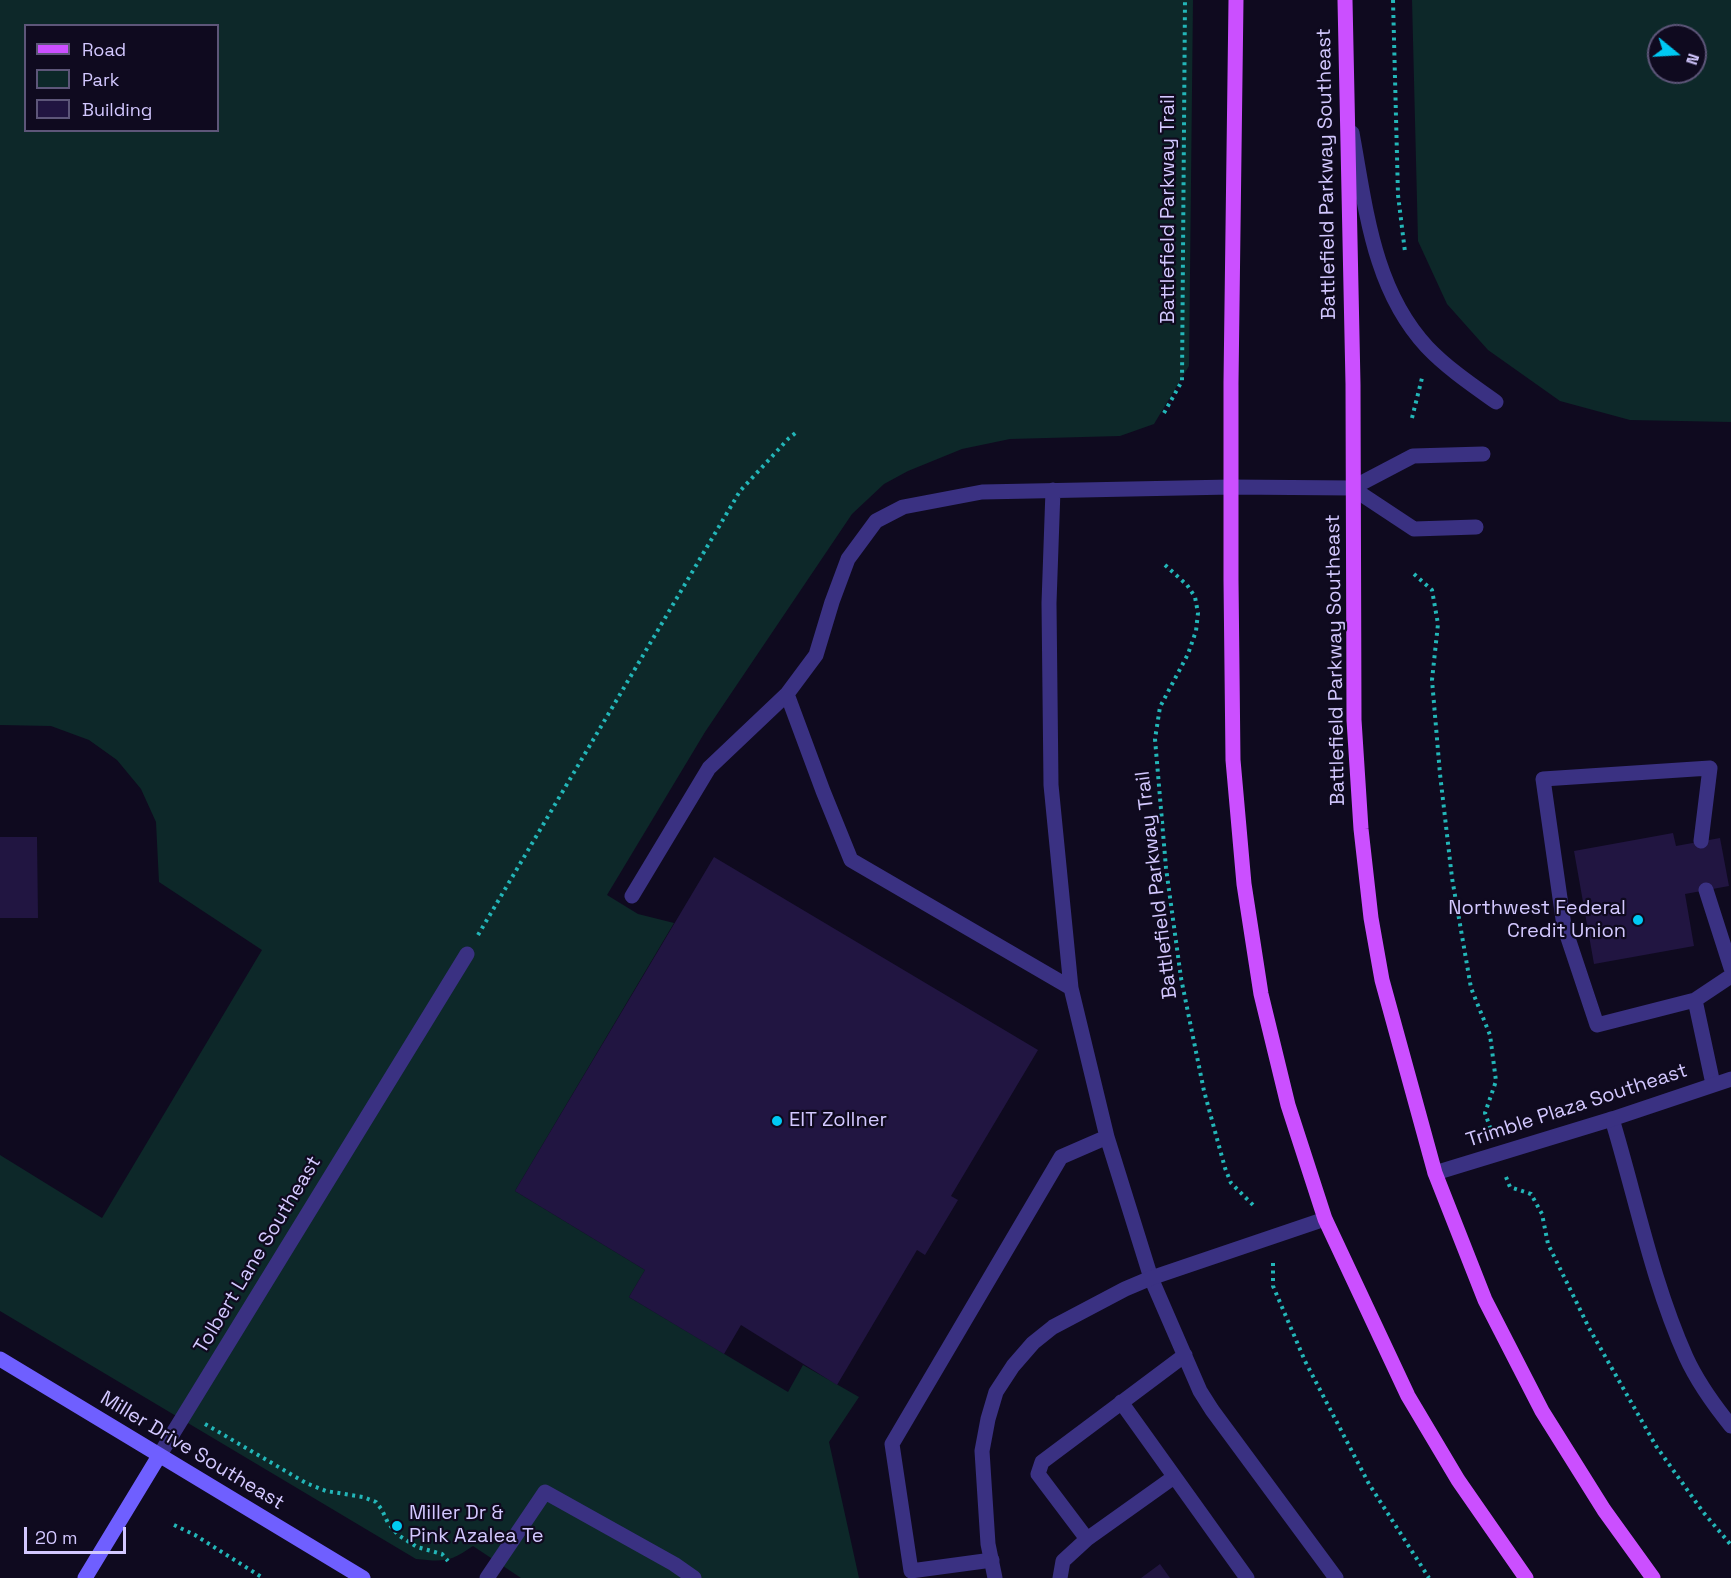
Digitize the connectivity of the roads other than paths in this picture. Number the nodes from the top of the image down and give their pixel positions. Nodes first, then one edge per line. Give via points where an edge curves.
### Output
1 (1236, 0) edge
2 (1344, 0) edge
3 (1347, 100) junction
4 (1496, 402) dead end
5 (1483, 454) dead end
6 (1231, 487) junction
7 (1352, 488) junction
8 (1053, 490) junction
9 (1476, 527) dead end
10 (787, 694) junction
11 (1701, 841) dead end
12 (1706, 890) dead end
13 (632, 896) dead end
14 (466, 954) road end
15 (1731, 968) edge
16 (1731, 976) edge
17 (1071, 988) junction
18 (1695, 1000) junction
19 (1731, 1078) edge
20 (1713, 1084) junction
21 (1612, 1119) junction
22 (1107, 1137) junction
23 (1435, 1173) junction
24 (1325, 1219) junction
25 (1152, 1278) junction
26 (1185, 1355) junction
27 (0, 1359) edge
28 (1120, 1402) junction
29 (1731, 1426) edge
30 (159, 1456) junction
31 (1174, 1477) junction
32 (1087, 1539) junction
33 (992, 1560) junction
34 (84, 1578) edge
35 (363, 1578) edge
36 (487, 1578) edge
37 (694, 1578) edge
38 (995, 1578) edge
39 (1060, 1578) edge
40 (1247, 1578) edge
41 (1336, 1578) edge
42 (1526, 1578) edge
43 (1653, 1578) edge

1 - 6 main road
2 - 3 main road, Battlefield Parkway Southeast
3 - 4 street via 1376,257 1389,291 1427,348
3 - 7 main road, Battlefield Parkway Southeast
5 - 7 street via 1413,456
6 - 7 street
6 - 8 street
6 - 24 main road via 1233,760 1244,884 1261,994 1288,1105
7 - 9 street via 1414,529
7 - 23 main road, Battlefield Parkway Southeast via 1354,720 1371,918 1382,980
8 - 10 street via 982,492 903,507 876,521 848,559 816,656
8 - 17 street via 1049,603 1051,785
10 - 13 street via 709,768
10 - 17 street via 851,860
11 - 18 street via 1710,768 1544,779 1564,926 1597,1025
12 - 15 street
14 - 30 street, Tolbert Lane Southeast
16 - 18 street
17 - 22 street
18 - 20 street
19 - 20 street, Trimble Plaza Southeast
20 - 21 street, Trimble Plaza Southeast
21 - 23 street, Trimble Plaza Southeast
21 - 29 street via 1664,1303 1686,1358
22 - 25 street
22 - 33 street via 1061,1157 892,1444 911,1571
23 - 43 main road, Battlefield Parkway Southeast via 1485,1300 1542,1411 1604,1510
24 - 25 street
24 - 42 main road via 1408,1396 1458,1480
25 - 26 street
25 - 33 street via 1053,1327 1033,1343 996,1392 982,1451
26 - 28 street
26 - 41 street via 1212,1410
27 - 30 street, Miller Drive Southeast
28 - 31 street
28 - 32 street via 1042,1462 1038,1474
30 - 34 street, Tolbert Lane Southeast
30 - 35 street, Miller Drive Southeast
31 - 32 street
31 - 40 street
32 - 39 street via 1063,1561
33 - 38 street
36 - 37 street via 545,1492

